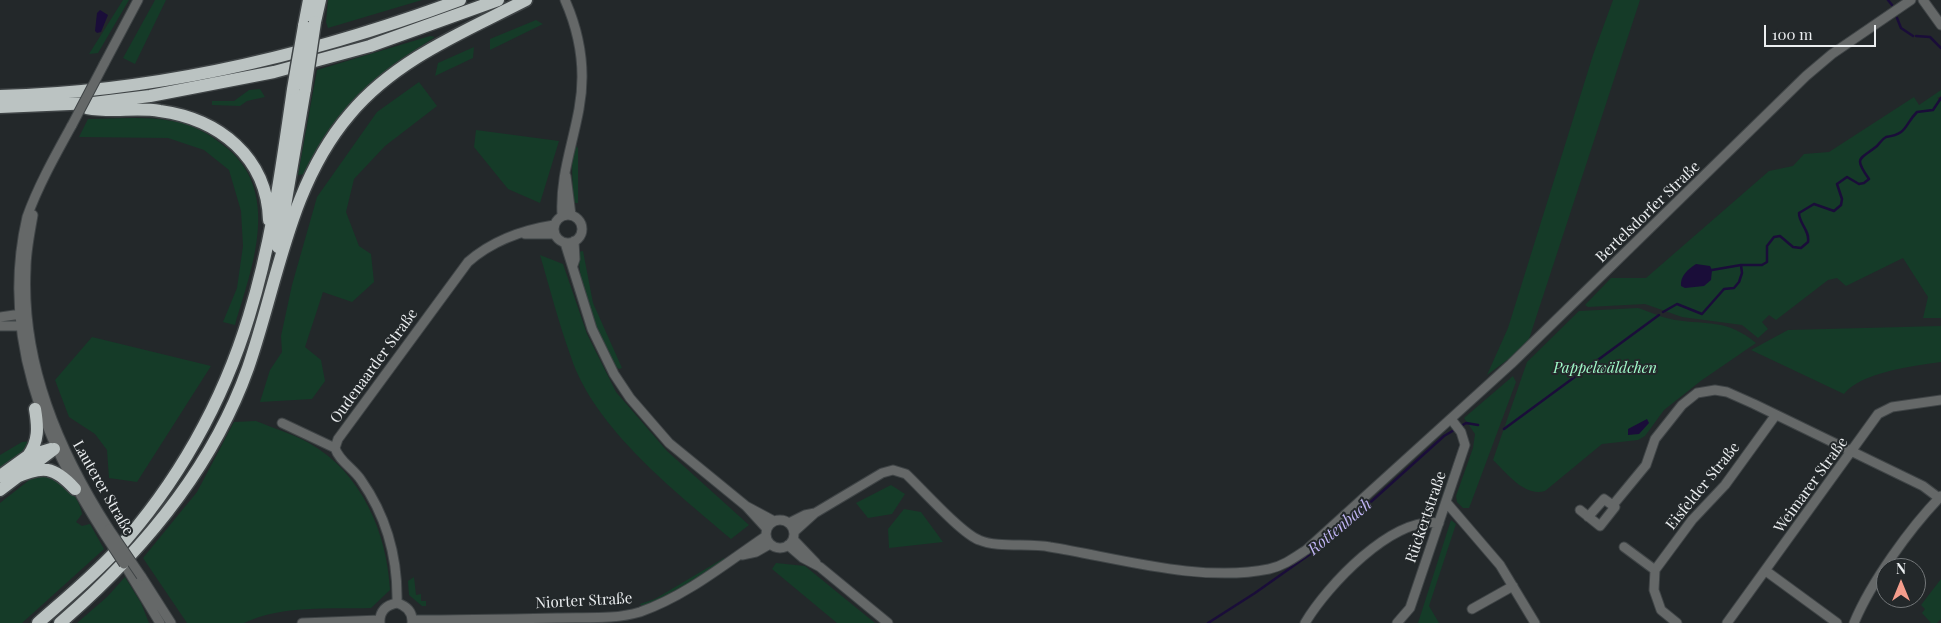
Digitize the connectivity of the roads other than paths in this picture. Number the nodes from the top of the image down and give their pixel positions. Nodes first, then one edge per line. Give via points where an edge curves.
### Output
1 (138, 0) edge
2 (309, 0) edge
3 (320, 0) edge
4 (446, 0) edge
5 (460, 0) edge
6 (498, 0) edge
7 (526, 0) edge
8 (1911, 0) edge
9 (1923, 0) edge
10 (567, 4) edge
11 (435, 9) junction
12 (310, 24) junction
13 (1941, 25) edge
14 (299, 89) junction
15 (0, 96) edge
16 (73, 105) junction
17 (0, 107) edge
18 (36, 200) junction
19 (567, 215) junction
20 (554, 229) junction
21 (269, 234) junction
22 (574, 241) junction
23 (565, 243) junction
24 (572, 265) junction
25 (274, 277) junction
26 (15, 314) junction
27 (26, 314) junction
28 (0, 317) edge
29 (0, 326) edge
30 (16, 326) junction
31 (28, 326) junction
32 (1941, 400) edge
33 (35, 409) junction
34 (1775, 416) junction
35 (282, 423) dead end
36 (1456, 424) junction
37 (58, 446) junction
38 (335, 448) junction
39 (1851, 453) junction
40 (28, 456) junction
41 (0, 476) edge
42 (14, 478) junction
43 (75, 488) junction
44 (0, 490) edge
45 (1940, 497) edge
46 (1446, 502) junction
47 (1613, 505) junction
48 (746, 506) junction
49 (1580, 510) dead end
50 (815, 514) junction
51 (1588, 517) junction
52 (774, 521) junction
53 (789, 523) junction
54 (1439, 523) junction
55 (107, 532) junction
56 (768, 536) junction
57 (791, 539) junction
58 (1624, 547) dead end
59 (1655, 570) junction
60 (1766, 571) junction
61 (138, 578) junction
62 (1513, 586) junction
63 (397, 603) junction
64 (1472, 609) dead end
65 (380, 621) edge
66 (413, 621) edge
67 (38, 623) edge
68 (60, 623) edge
69 (160, 623) edge
70 (171, 623) edge
71 (302, 623) edge
72 (888, 623) edge
73 (1305, 623) edge
74 (1397, 623) edge
75 (1535, 623) edge
76 (1677, 623) edge
77 (1727, 623) edge
78 (1837, 623) edge
79 (1854, 623) edge

1 - 18 street, bridge
2 - 12 highway
3 - 12 highway
4 - 11 highway
5 - 11 highway
6 - 16 highway via 370,46 274,72 150,96
7 - 25 highway via 414,59 372,90 350,114 316,162 302,193
8 - 36 street, Bertelsdorfer Straße via 1832,54 1806,76
9 - 13 street
10 - 19 street via 577,34 582,83 565,171
11 - 15 highway via 282,55 218,70 106,88
12 - 14 highway, bridge
14 - 21 highway
14 - 25 highway
16 - 17 highway
16 - 21 highway via 103,111 168,112 206,123 226,136 254,167 267,203
18 - 26 street, Lauterer Straße via 28,217 20,253
18 - 27 street, Lauterer Straße via 26,267
19 - 20 street
19 - 22 street via 579,220 582,228
20 - 23 street
20 - 38 street, Oudenaarder Straße via 537,228 481,250 457,274 338,439
21 - 67 highway via 250,315 236,355 188,454 116,552
22 - 23 street
22 - 24 street
23 - 24 street
24 - 48 street via 592,329 630,398 676,450
25 - 68 highway via 248,368 203,459 147,538 94,594
26 - 27 street
26 - 28 street
26 - 30 street, Lauterer Straße
27 - 31 street, Lauterer Straße
29 - 30 street
30 - 31 street
30 - 33 street, Lauterer Straße via 22,365
31 - 37 street, Lauterer Straße via 38,381
32 - 39 street, Weimarer Straße via 1884,410
33 - 37 street, Lauterer Straße
33 - 40 highway via 37,438
34 - 39 street
34 - 47 street via 1727,392 1697,393 1682,405 1655,439 1646,465
34 - 59 street, Eisfelder Straße via 1726,485 1692,520
35 - 38 street
36 - 46 street, Rückertstraße via 1465,445
36 - 50 street, Bertelsdorfer Straße via 1413,453 1296,557 1268,569 1245,572 1179,569 1050,547 984,543 969,534 900,470 887,471
37 - 40 highway
37 - 42 highway
37 - 43 street, Lauterer Straße
37 - 55 street, Lauterer Straße
38 - 63 street, Oudenaarder Straße via 337,455 360,479 381,515 395,558
39 - 45 street
39 - 60 street, Weimarer Straße
40 - 41 highway
42 - 43 highway via 47,469 62,475
42 - 44 highway
43 - 55 street, Lauterer Straße
45 - 79 street via 1882,574
46 - 54 street, Rückertstraße
46 - 62 street via 1500,565
47 - 51 street via 1604,499
47 - 51 street via 1616,507 1600,526
48 - 52 street
48 - 56 street
49 - 51 street
50 - 53 street
50 - 57 street
52 - 53 street
52 - 56 street
53 - 57 street
54 - 73 street via 1417,524 1390,538 1341,577
54 - 74 street, Rückertstraße via 1410,608
55 - 61 street, Lauterer Straße, bridge
56 - 57 street via 778,548
56 - 66 street, Niorter Straße via 660,604 637,612 601,617
57 - 72 street via 803,558 820,567
58 - 59 street
59 - 76 street via 1654,590 1662,610
60 - 77 street, Weimarer Straße
60 - 78 street
61 - 69 street, Lauterer Straße
61 - 70 street, Lauterer Straße
62 - 64 street
62 - 75 street
63 - 65 street via 385,608
63 - 66 street via 408,608
65 - 71 street

